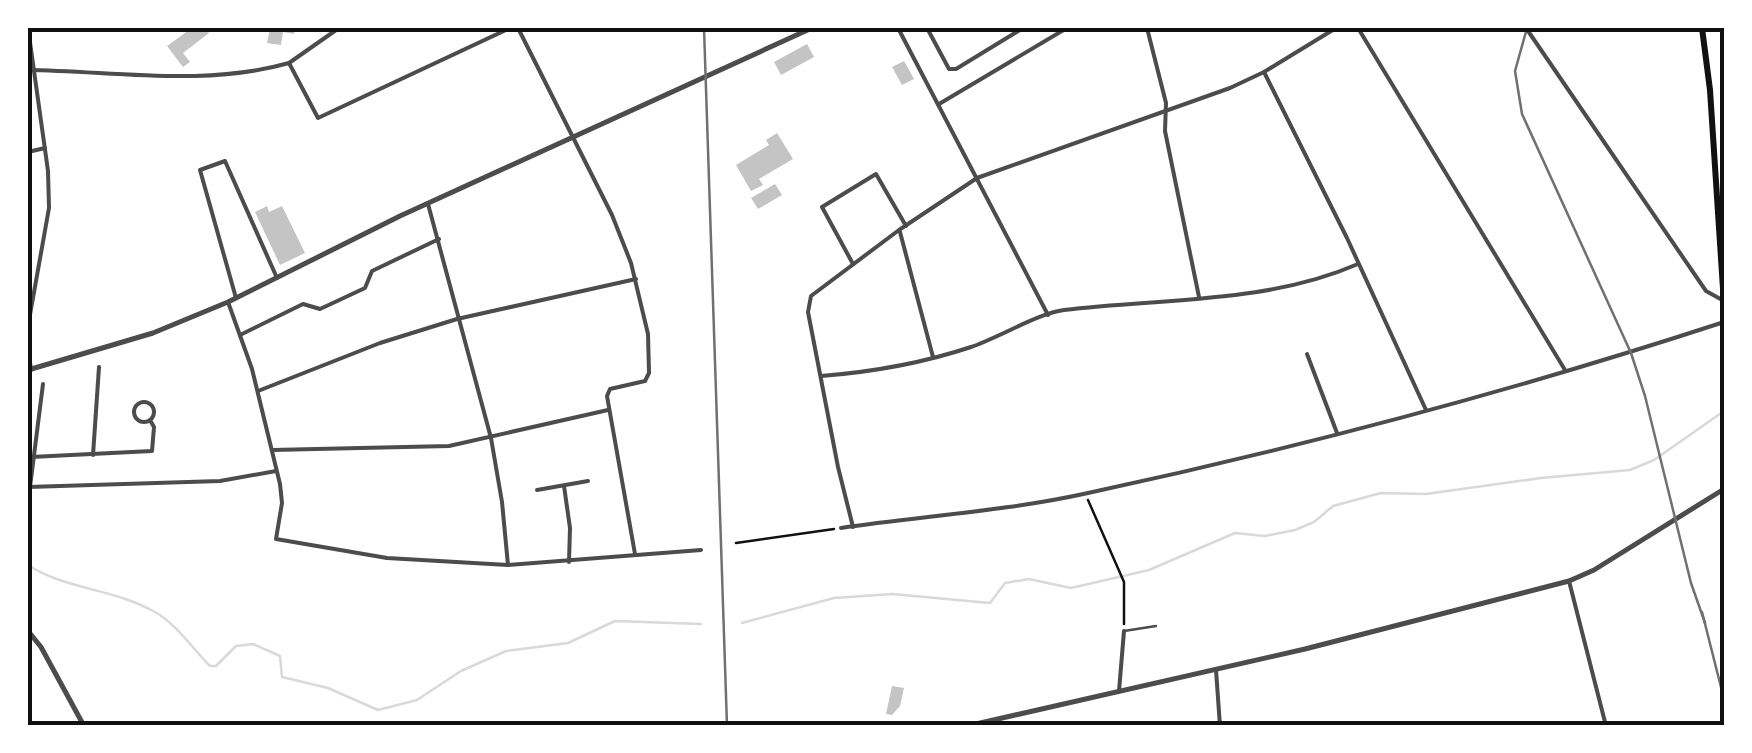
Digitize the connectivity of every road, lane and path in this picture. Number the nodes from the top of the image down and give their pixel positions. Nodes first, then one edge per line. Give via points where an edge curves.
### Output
1 (28, 28) edge
2 (339, 28) edge
3 (510, 28) edge
4 (518, 28) edge
5 (812, 28) edge
6 (898, 28) edge
7 (926, 28) edge
8 (1023, 28) edge
9 (1068, 28) edge
10 (1146, 28) edge
11 (1336, 28) edge
12 (1358, 28) edge
13 (1526, 28) edge
14 (1702, 28) edge
15 (289, 63) junction
16 (31, 70) edge
17 (1264, 72) junction
18 (940, 104) junction
19 (1166, 112) junction
20 (571, 136) junction
21 (45, 148) junction
22 (28, 152) edge
23 (977, 178) junction
24 (428, 204) junction
25 (906, 226) junction
26 (899, 230) junction
27 (439, 239) junction
28 (854, 264) junction
29 (1358, 264) junction
30 (277, 278) junction
31 (636, 278) junction
32 (236, 298) junction
33 (1199, 299) junction
34 (228, 302) junction
35 (1724, 302) edge
36 (1048, 315) junction
37 (457, 320) junction
38 (1724, 322) edge
39 (28, 326) edge
40 (240, 336) junction
41 (28, 347) edge
42 (1307, 354) dead end
43 (933, 358) junction
44 (99, 367) dead end
45 (29, 370) edge
46 (1566, 372) junction
47 (821, 376) junction
48 (43, 384) dead end
49 (258, 391) junction
50 (608, 410) junction
51 (1426, 410) junction
52 (150, 420) dead end
53 (1337, 433) junction
54 (491, 438) junction
55 (272, 450) junction
56 (93, 455) junction
57 (32, 457) junction
58 (276, 470) junction
59 (588, 481) dead end
60 (564, 486) junction
61 (29, 487) edge
62 (1724, 489) edge
63 (537, 490) dead end
64 (1086, 494) junction
65 (853, 526) junction
66 (840, 528) joint
67 (736, 543) dead end
68 (700, 550) dead end
69 (635, 556) junction
70 (569, 562) junction
71 (508, 565) junction
72 (1569, 581) junction
73 (1156, 626) dead end
74 (1124, 631) junction
75 (28, 632) edge
76 (1216, 670) junction
77 (1119, 691) junction
78 (84, 726) edge
79 (707, 726) edge
80 (716, 726) edge
81 (967, 726) edge
82 (1220, 726) edge
83 (1606, 726) edge

1 - 16 street
2 - 15 street
3 - 15 street via 318,118
4 - 20 street
5 - 20 street
6 - 18 street
7 - 8 street via 950,69
9 - 18 street
10 - 19 street
11 - 17 street
12 - 46 street
13 - 35 street via 1706,291
14 - 35 main road
15 - 16 street via 227,75
16 - 21 street
17 - 19 street
17 - 29 street
18 - 23 street
19 - 23 street
19 - 33 street via 1164,131
20 - 24 street
20 - 31 street
21 - 22 street
21 - 39 street via 49,208
23 - 25 street
23 - 36 street
24 - 27 street
24 - 30 street
25 - 26 street
25 - 28 street via 876,174 822,207
26 - 28 street
26 - 43 street
27 - 37 street
27 - 40 street via 372,270 365,288 320,309 303,304
28 - 47 street via 808,300
29 - 33 street via 1308,282
29 - 51 street
30 - 32 street
30 - 32 street via 225,161 200,170
31 - 37 street
31 - 50 street via 649,373 644,381 610,390
32 - 34 street
33 - 36 street
34 - 40 street
34 - 45 street
36 - 43 street
37 - 49 street
37 - 54 street
38 - 46 street
40 - 49 street
41 - 45 street
42 - 53 street
43 - 47 street
44 - 56 street
46 - 51 street
47 - 65 street
48 - 57 street
49 - 55 street
50 - 54 street
50 - 69 street
51 - 53 street
52 - 56 street via 152,451
53 - 64 street
54 - 55 street via 402,449
54 - 71 street
55 - 58 street
56 - 57 street
57 - 61 street
58 - 61 street via 220,480
58 - 71 street via 282,503 276,539 387,558
59 - 60 street
60 - 63 street
60 - 70 street
62 - 72 street
64 - 65 street
64 - 74 path via 1124,582
65 - 66 street
66 - 67 path
68 - 69 street
69 - 70 street
70 - 71 street
72 - 76 street
72 - 83 street
73 - 74 lane
74 - 77 street
75 - 78 street
76 - 77 street
76 - 82 street
77 - 81 street
79 - 80 path

